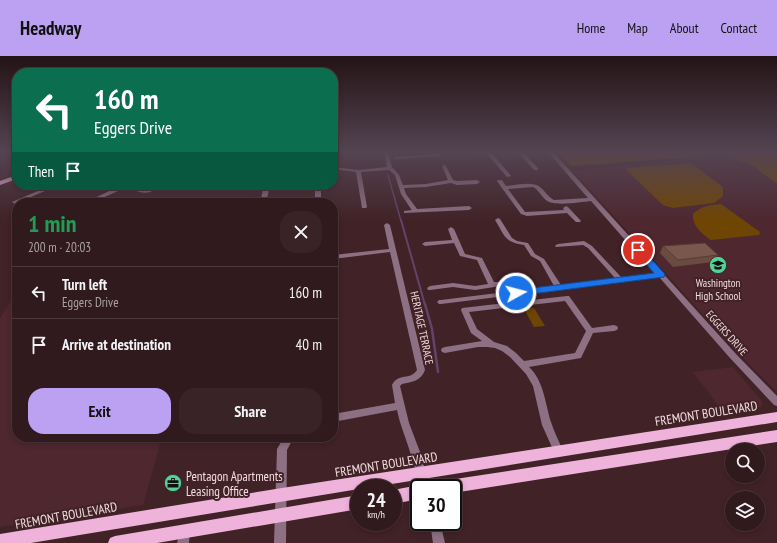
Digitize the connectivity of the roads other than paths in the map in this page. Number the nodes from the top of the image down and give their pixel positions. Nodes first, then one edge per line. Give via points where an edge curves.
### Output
1 (359, 175) edge
2 (398, 175) edge
3 (448, 175) edge
4 (571, 175) edge
5 (12, 179) edge
6 (451, 181) junction
7 (500, 181) dead end
8 (478, 182) dead end
9 (0, 183) edge
10 (402, 187) junction
11 (505, 188) junction
12 (44, 190) edge
13 (116, 190) edge
14 (140, 190) edge
15 (152, 190) edge
16 (25, 198) edge
17 (98, 198) edge
18 (593, 199) junction
19 (561, 202) junction
20 (364, 207) dead end
21 (469, 208) dead end
22 (415, 211) junction
23 (568, 211) junction
24 (406, 212) dead end
25 (498, 220) dead end
26 (578, 221) dead end
27 (387, 225) dead end
28 (451, 229) dead end
29 (457, 242) junction
30 (425, 244) dead end
31 (558, 246) dead end
32 (393, 250) junction
33 (338, 256) edge
34 (661, 275) junction
35 (620, 280) junction
36 (495, 285) junction
37 (430, 288) dead end
38 (559, 288) junction
39 (526, 292) junction
40 (441, 302) dead end
41 (614, 328) dead end
42 (590, 331) junction
43 (491, 343) junction
44 (444, 350) dead end
45 (522, 365) junction
46 (777, 402) edge
47 (400, 406) junction
48 (338, 417) edge
49 (777, 417) edge
50 (777, 436) edge
51 (286, 442) edge
52 (558, 451) junction
53 (421, 474) junction
54 (424, 479) edge
55 (462, 485) edge
56 (282, 495) junction
57 (350, 504) edge
58 (281, 515) junction
59 (437, 531) edge
60 (184, 537) edge
61 (0, 541) edge
62 (115, 543) edge
63 (280, 543) edge
64 (439, 543) edge

1 - 20 street
2 - 10 street
3 - 6 street
4 - 18 street, EGGERS DRIVE
5 - 9 main road
6 - 8 street
6 - 10 street
7 - 11 street
10 - 22 street via 406,198 413,203
11 - 19 street via 534,185 549,201
11 - 23 street via 523,213
12 - 16 street
13 - 17 street
14 - 15 street
18 - 19 street
18 - 34 street, EGGERS DRIVE
19 - 23 street
21 - 22 street
22 - 24 street
23 - 26 street
25 - 38 street via 510,239 526,244 533,255 542,260
27 - 32 street, HERITAGE TERRACE
28 - 29 street
29 - 30 street
29 - 36 street via 462,255 480,259 491,284
31 - 35 street via 584,243
32 - 33 street
32 - 47 street, HERITAGE TERRACE via 421,370 416,377 398,381 396,384
34 - 35 street
34 - 46 street, EGGERS DRIVE
35 - 38 street
36 - 37 street via 475,288 453,285
36 - 39 street via 501,284
38 - 39 street
39 - 40 street
41 - 42 street
42 - 43 street via 567,298 465,310 474,331
42 - 45 street via 578,356
43 - 44 street
43 - 45 street via 501,345 514,354
45 - 52 street via 529,370 540,391 547,424
47 - 48 street
47 - 53 street, HERITAGE TERRACE
49 - 52 main road, FREMONT BOULEVARD
50 - 55 main road
51 - 56 street via 282,449
52 - 53 main road, FREMONT BOULEVARD
53 - 54 street, HERITAGE TERRACE
53 - 56 main road, FREMONT BOULEVARD
56 - 58 street
56 - 61 main road, FREMONT BOULEVARD
57 - 58 main road
58 - 60 main road
58 - 63 street
59 - 64 street
60 - 62 main road

